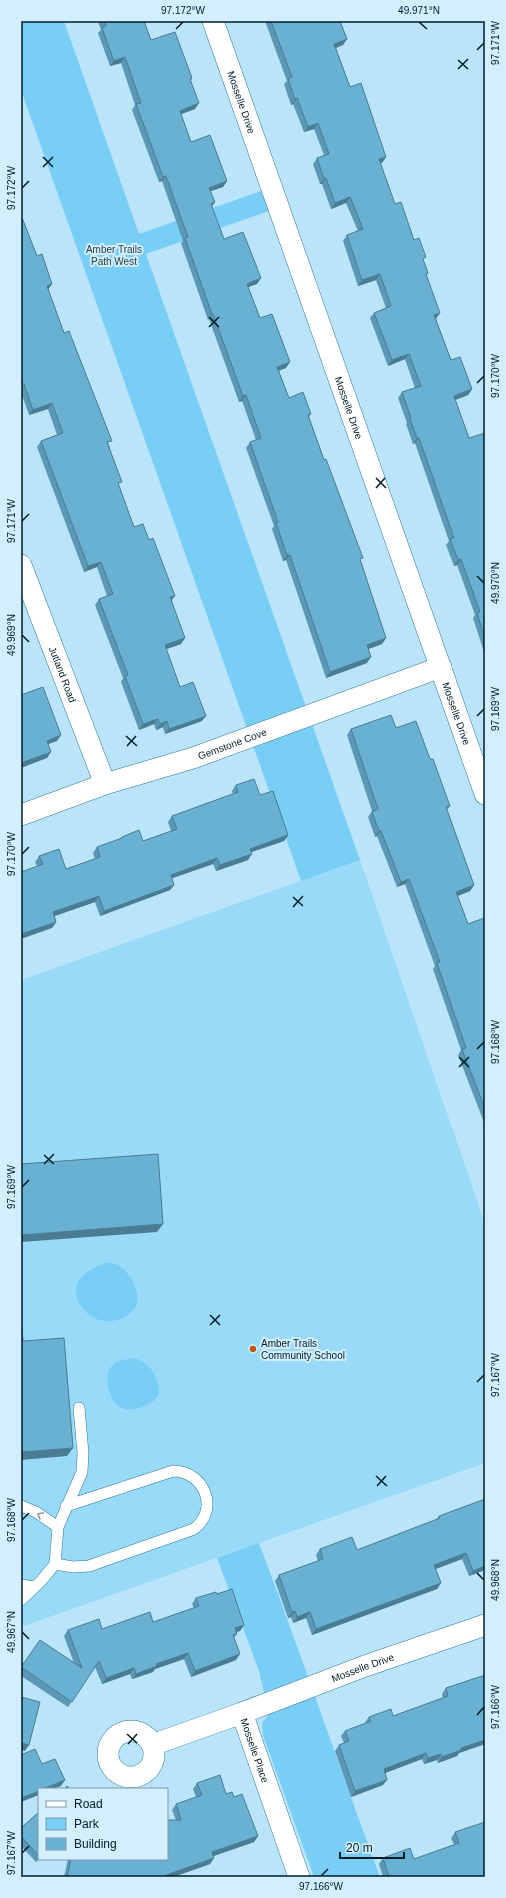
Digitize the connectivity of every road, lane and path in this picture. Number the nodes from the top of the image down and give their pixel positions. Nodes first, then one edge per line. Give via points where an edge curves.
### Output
1 (213, 21) edge
2 (21, 565) edge
3 (442, 667) junction
4 (105, 784) junction
5 (485, 794) edge
6 (21, 815) edge
7 (79, 1408) dead end
8 (21, 1506) edge
9 (66, 1506) junction
10 (58, 1527) junction
11 (55, 1564) junction
12 (21, 1585) edge
13 (33, 1587) junction
14 (21, 1600) edge
15 (485, 1625) edge
16 (242, 1713) junction
17 (152, 1745) dead end
18 (299, 1877) edge

1 - 3 street, Mosselle Drive
2 - 4 street, Jutland Road
3 - 4 street, Gemstone Cove via 193,758
3 - 5 street, Mosselle Drive
4 - 6 street, Gemstone Cove
7 - 9 lane via 82,1472
10 -> 8 lane via 36,1512
9 - 10 lane
9 - 11 lane via 173,1470 185,1472 196,1479 208,1507 205,1518 194,1529 89,1566
10 - 11 lane
11 - 13 lane
12 - 13 lane
13 - 14 lane
15 - 16 street, Mosselle Drive via 365,1666
16 - 17 street, Mosselle Place
16 - 18 street, Mosselle Place

